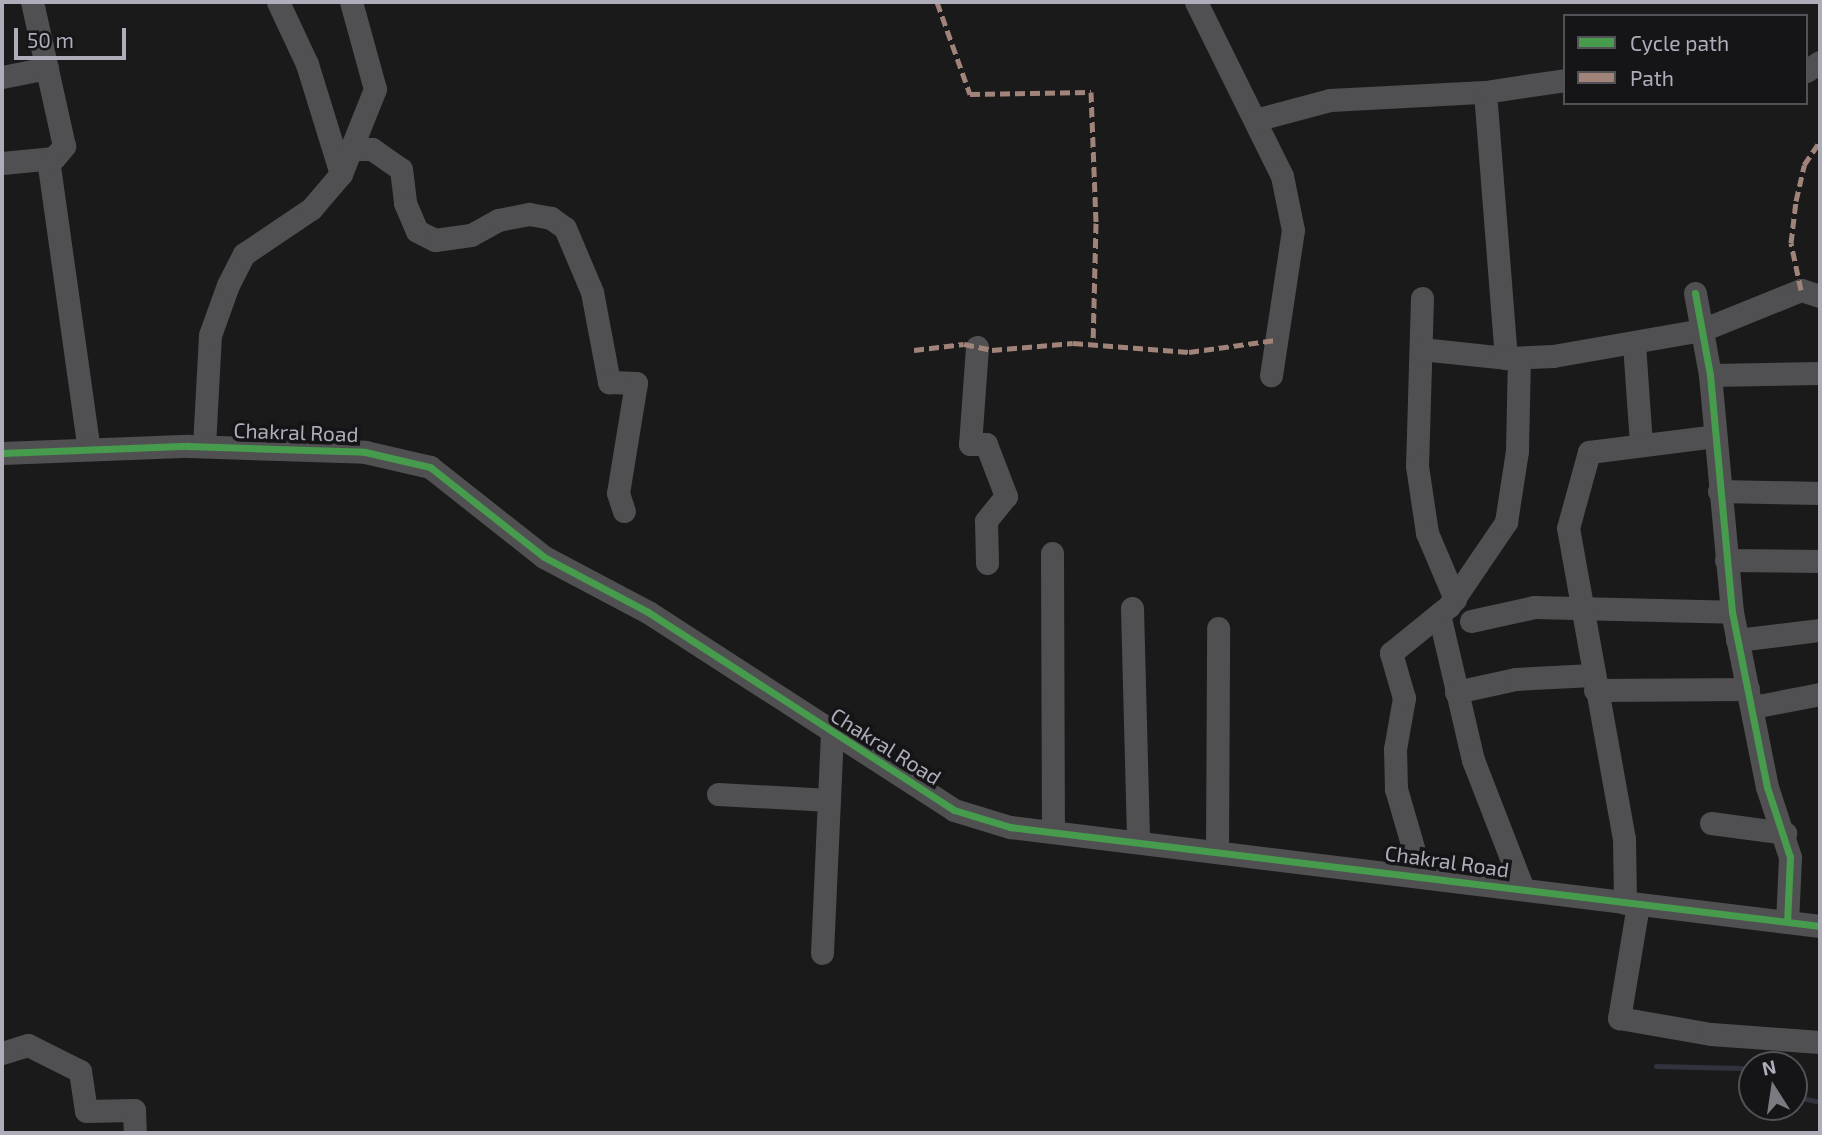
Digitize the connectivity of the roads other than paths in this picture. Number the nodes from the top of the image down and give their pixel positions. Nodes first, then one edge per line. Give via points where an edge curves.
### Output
1 (32, 2) edge
2 (278, 2) edge
3 (351, 2) edge
4 (1196, 2) edge
5 (47, 68) junction
6 (2, 77) edge
7 (1563, 80) edge
8 (1485, 92) junction
9 (1255, 120) junction
10 (353, 149) junction
11 (48, 159) junction
12 (2, 163) edge
13 (341, 174) junction
14 (1695, 293) dead end
15 (1820, 296) edge
16 (1422, 298) dead end
17 (1702, 330) junction
18 (1634, 344) junction
19 (977, 347) dead end
20 (1420, 349) junction
21 (1512, 358) junction
22 (1820, 373) edge
23 (1271, 374) dead end
24 (1710, 375) junction
25 (1715, 436) junction
26 (1641, 443) junction
27 (204, 446) junction
28 (89, 449) junction
29 (2, 453) edge
30 (1719, 491) junction
31 (1820, 493) edge
32 (624, 511) dead end
33 (1052, 553) dead end
34 (1726, 560) junction
35 (1820, 561) edge
36 (987, 563) dead end
37 (1447, 606) junction
38 (1579, 607) junction
39 (1132, 608) dead end
40 (1732, 612) junction
41 (1471, 621) dead end
42 (1218, 628) dead end
43 (1820, 630) edge
44 (1737, 640) junction
45 (1594, 682) junction
46 (1456, 692) junction
47 (1820, 694) edge
48 (1750, 698) junction
49 (832, 732) junction
50 (718, 794) dead end
51 (829, 800) junction
52 (1711, 823) dead end
53 (1053, 831) junction
54 (1785, 833) junction
55 (1138, 841) junction
56 (1217, 850) junction
57 (1421, 875) junction
58 (1523, 889) junction
59 (1631, 904) junction
60 (1787, 922) junction
61 (1820, 926) edge
62 (822, 953) dead end
63 (1820, 1042) edge
64 (2, 1053) edge
65 (135, 1133) edge

1 - 5 street
2 - 13 street via 307,64
3 - 10 street via 375,89
4 - 9 street
5 - 6 street
5 - 11 street via 64,146 60,154
7 - 8 street
8 - 9 street via 1330,100
8 - 21 street
9 - 23 street via 1282,176 1293,230
10 - 13 street
10 - 32 street via 372,149 401,169 405,202 417,231 435,240 471,235 498,220 528,214 551,218 565,228 592,292 609,382 636,383 618,493
11 - 12 street
11 - 28 street
13 - 27 street via 311,209 244,254 228,285 210,335
14 - 17 street
15 - 17 street via 1801,290
16 - 20 street
17 - 18 street
17 - 24 street
18 - 21 street
18 - 26 street
19 - 36 street via 970,444 986,444 1006,496 986,521
20 - 21 street
20 - 37 street via 1417,466 1427,533
21 - 37 street via 1517,451 1506,522
22 - 24 street
24 - 25 street
25 - 26 street
25 - 30 street
26 - 38 street via 1589,452 1568,528
27 - 28 street, Chakral Road
27 - 49 street, Chakral Road via 365,452 430,467 544,557 648,612
28 - 29 street, Chakral Road
30 - 31 street
30 - 34 street
33 - 53 street
34 - 35 street
34 - 40 street
37 - 46 street
37 - 57 street via 1391,653 1404,698 1395,749 1396,789
38 - 40 street
38 - 41 street via 1534,607
38 - 45 street
39 - 55 street
40 - 44 street
42 - 56 street
43 - 44 street
44 - 48 street
45 - 46 street via 1516,679
45 - 48 street
45 - 59 street via 1624,839
46 - 58 street via 1473,760
47 - 48 street
48 - 54 street via 1767,787
49 - 51 street
49 - 53 street, Chakral Road via 954,810 1010,827
50 - 51 street
51 - 62 street
52 - 54 street
53 - 55 street, Chakral Road
54 - 60 street via 1790,857
55 - 56 street, Chakral Road
56 - 57 street, Chakral Road
57 - 58 street, Chakral Road
58 - 59 street, Chakral Road
59 - 60 street, Chakral Road
59 - 63 street via 1619,1018 1711,1034
60 - 61 street, Chakral Road
64 - 65 street via 28,1045 80,1071 86,1111 134,1110

